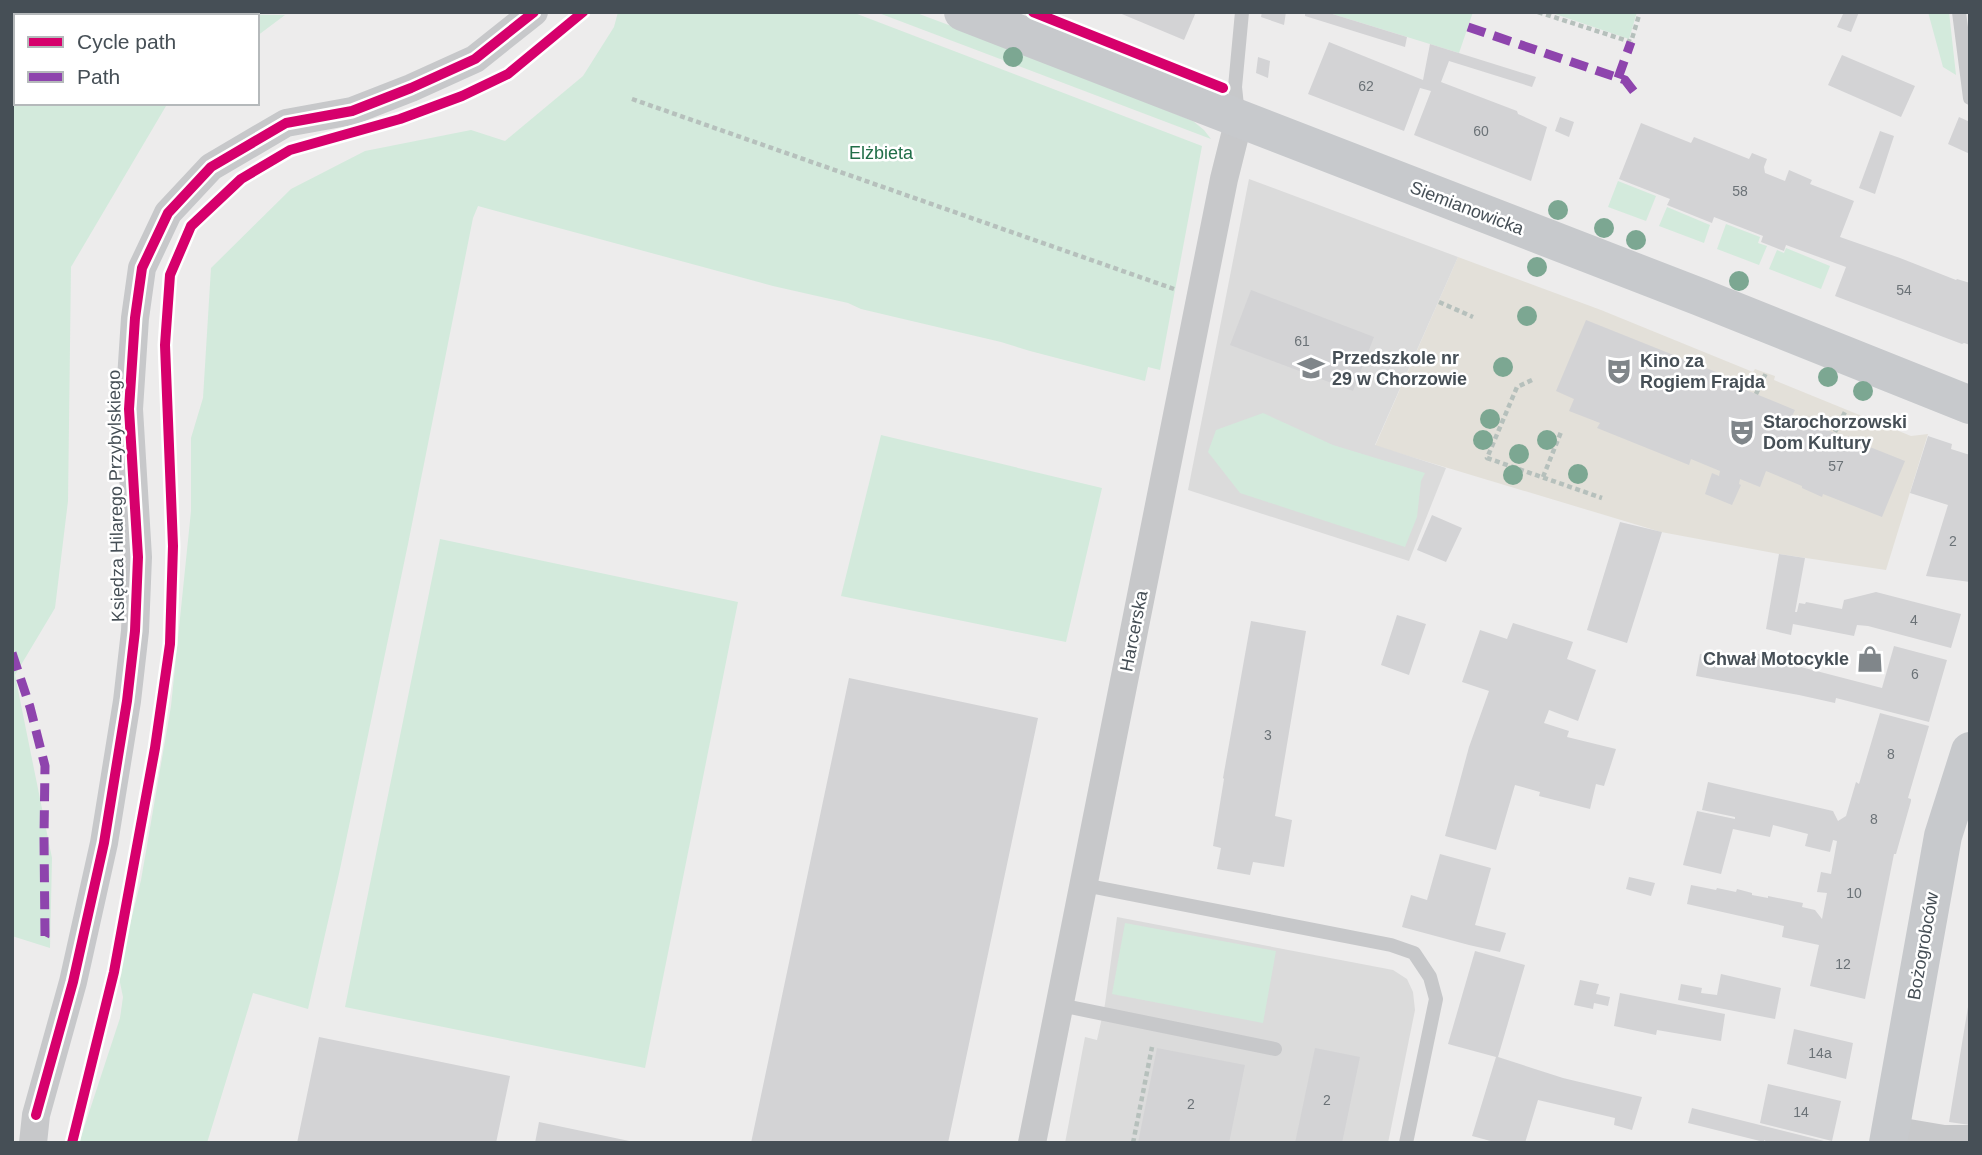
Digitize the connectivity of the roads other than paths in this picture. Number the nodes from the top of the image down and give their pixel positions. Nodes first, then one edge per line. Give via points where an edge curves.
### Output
1 (534, 12) edge
2 (962, 12) edge
3 (1242, 12) edge
4 (1959, 12) edge
5 (1970, 98) edge
6 (1238, 119) junction
7 (1970, 405) edge
8 (1970, 751) edge
9 (1084, 885) junction
10 (1060, 1005) junction
11 (1275, 1049) dead end
12 (36, 1115) junction
13 (1889, 1136) edge
14 (1970, 1139) edge
15 (22, 1143) edge
16 (33, 1143) edge
17 (1032, 1143) edge
18 (1406, 1143) edge

1 - 12 street, Księdza Hilarego Przybylskiego via 475,59 352,111 286,123 211,167 168,213 142,268 129,409 138,557 127,701 104,842 73,982
2 - 6 street, Siemianowicka
3 - 6 lane via 1235,87
4 - 5 lane
6 - 7 street, Siemianowicka
6 - 9 street, Harcerska
8 - 13 street, Bożogrobców via 1943,836
9 - 10 street, Harcerska
9 - 18 lane via 1414,953 1430,976 1436,999
10 - 11 lane
10 - 17 street, Harcerska
12 - 15 street, Księdza Hilarego Przybylskiego
12 - 16 street, Księdza Hilarego Przybylskiego
13 - 14 street

